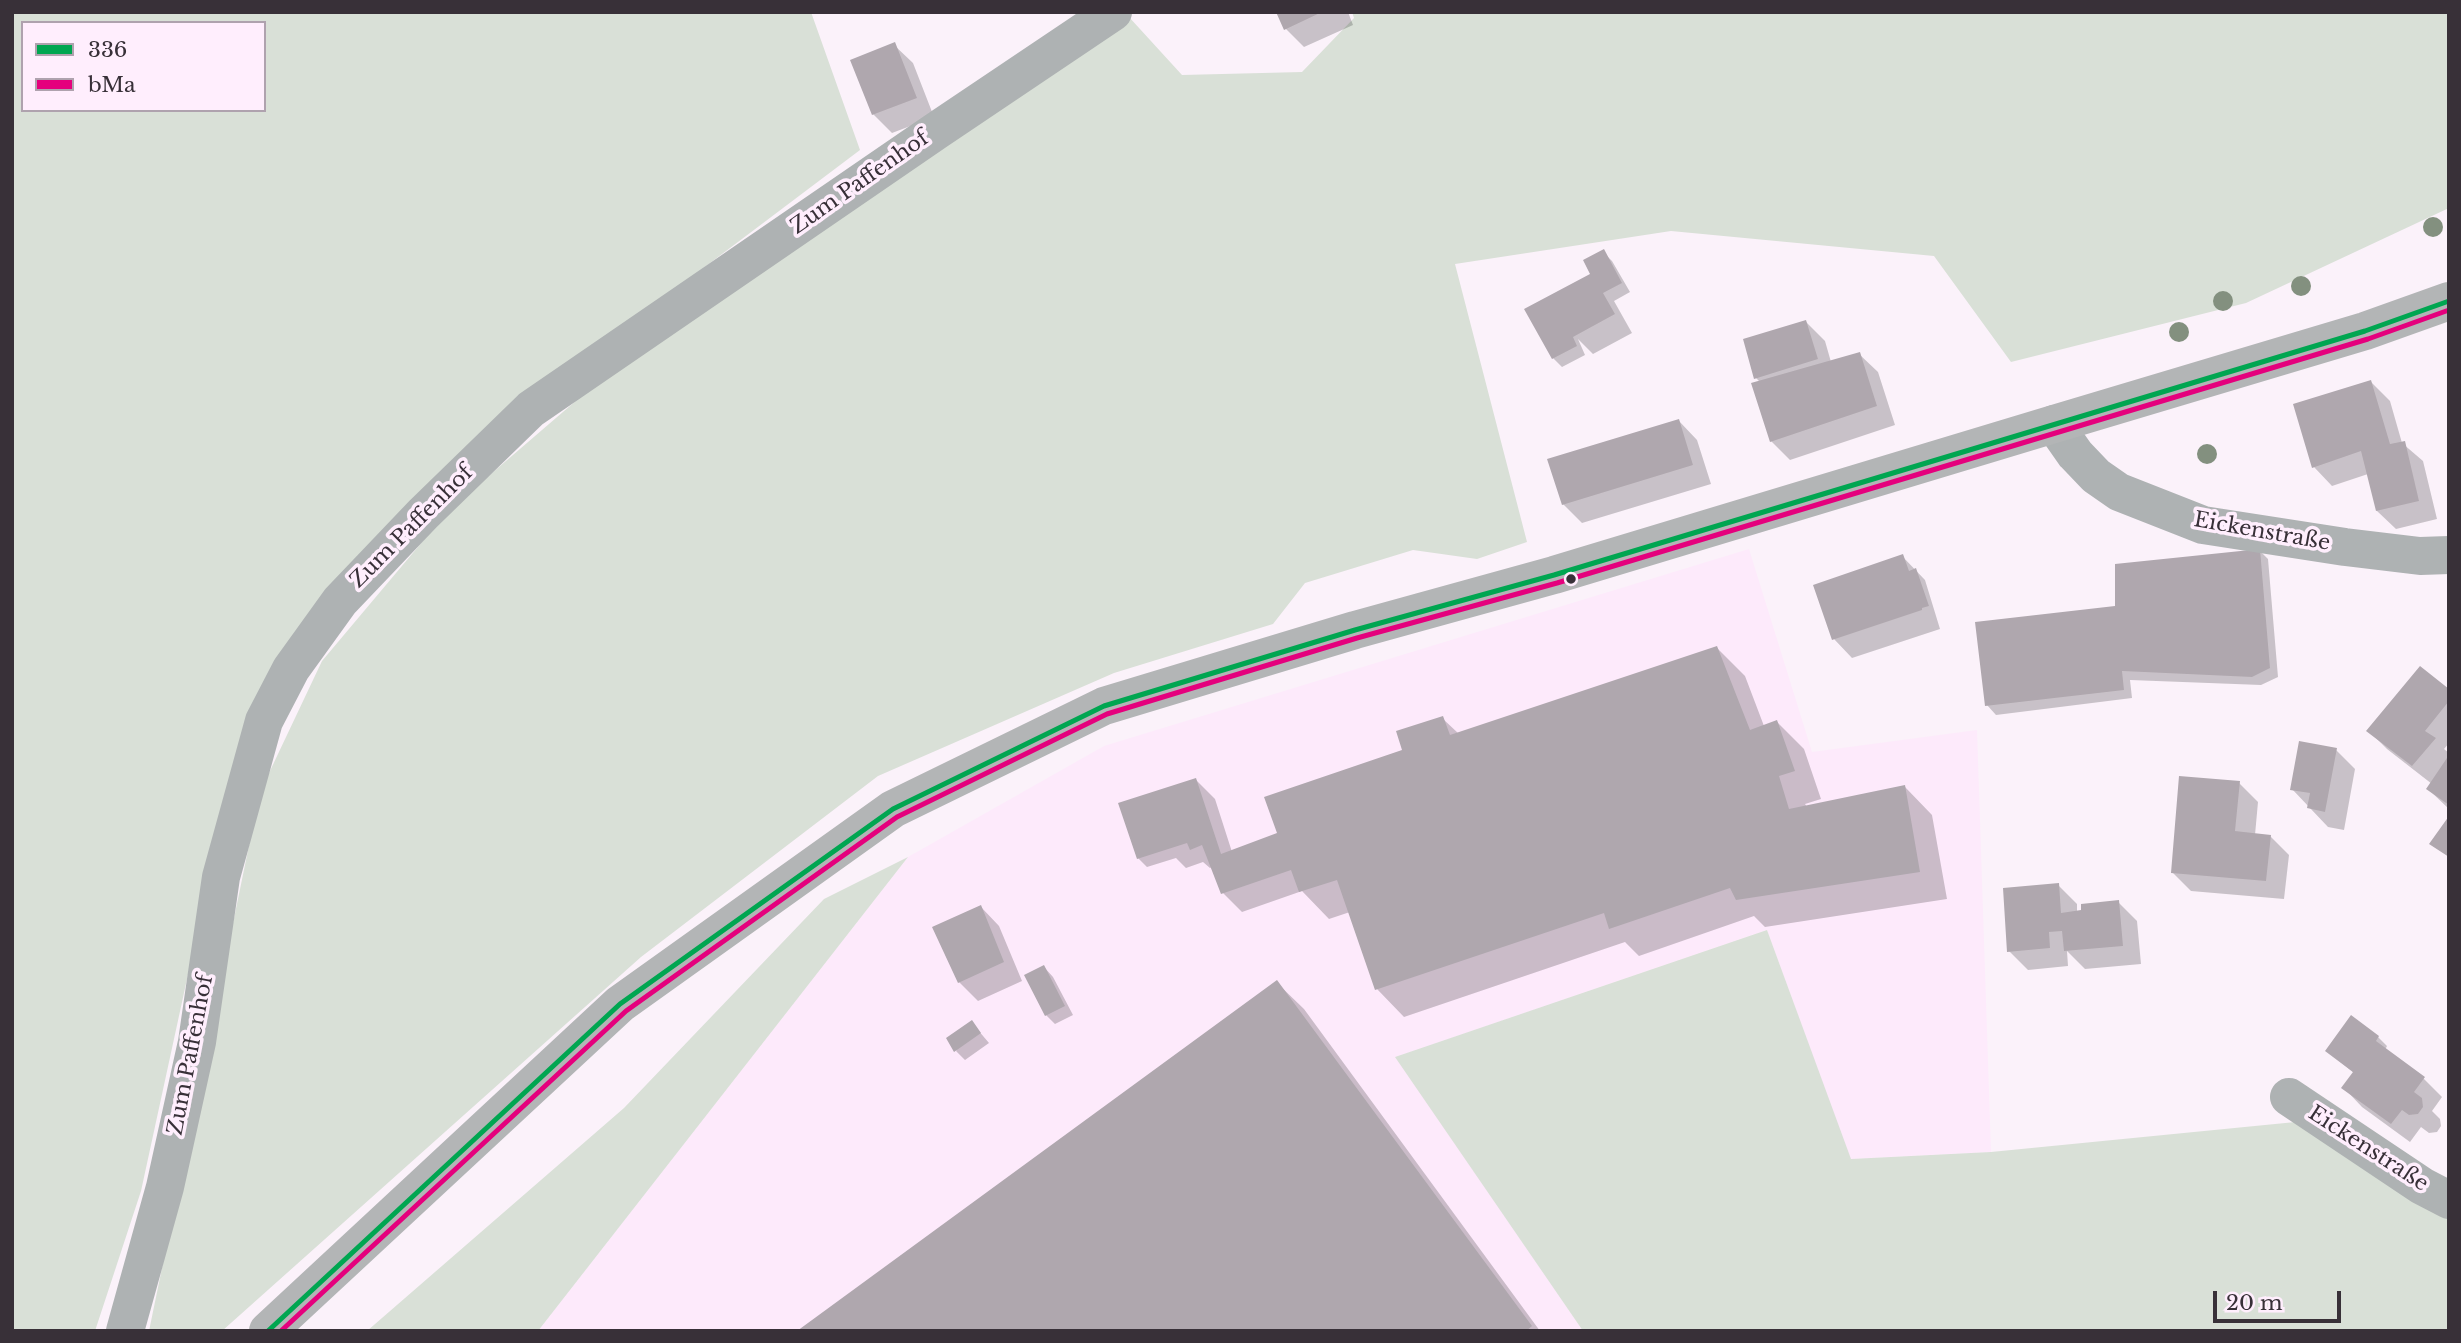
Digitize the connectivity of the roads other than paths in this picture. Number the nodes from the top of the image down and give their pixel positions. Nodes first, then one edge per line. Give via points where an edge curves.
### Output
1 (1113, 12) edge
2 (2449, 301) edge
3 (2054, 424) junction
4 (2435, 555) edge
5 (2289, 1097) dead end
6 (2449, 1200) edge
7 (125, 1331) edge
8 (268, 1331) edge

1 - 7 street, Zum Paffenhof via 531,409 340,601 291,669 264,721 221,877 197,1042 165,1187
2 - 3 main road via 2365,331
3 - 4 street, Eickenstraße via 2089,469 2119,492 2203,525 2345,547
3 - 8 main road via 1104,706 893,809 620,1004
5 - 6 street, Eickenstraße

